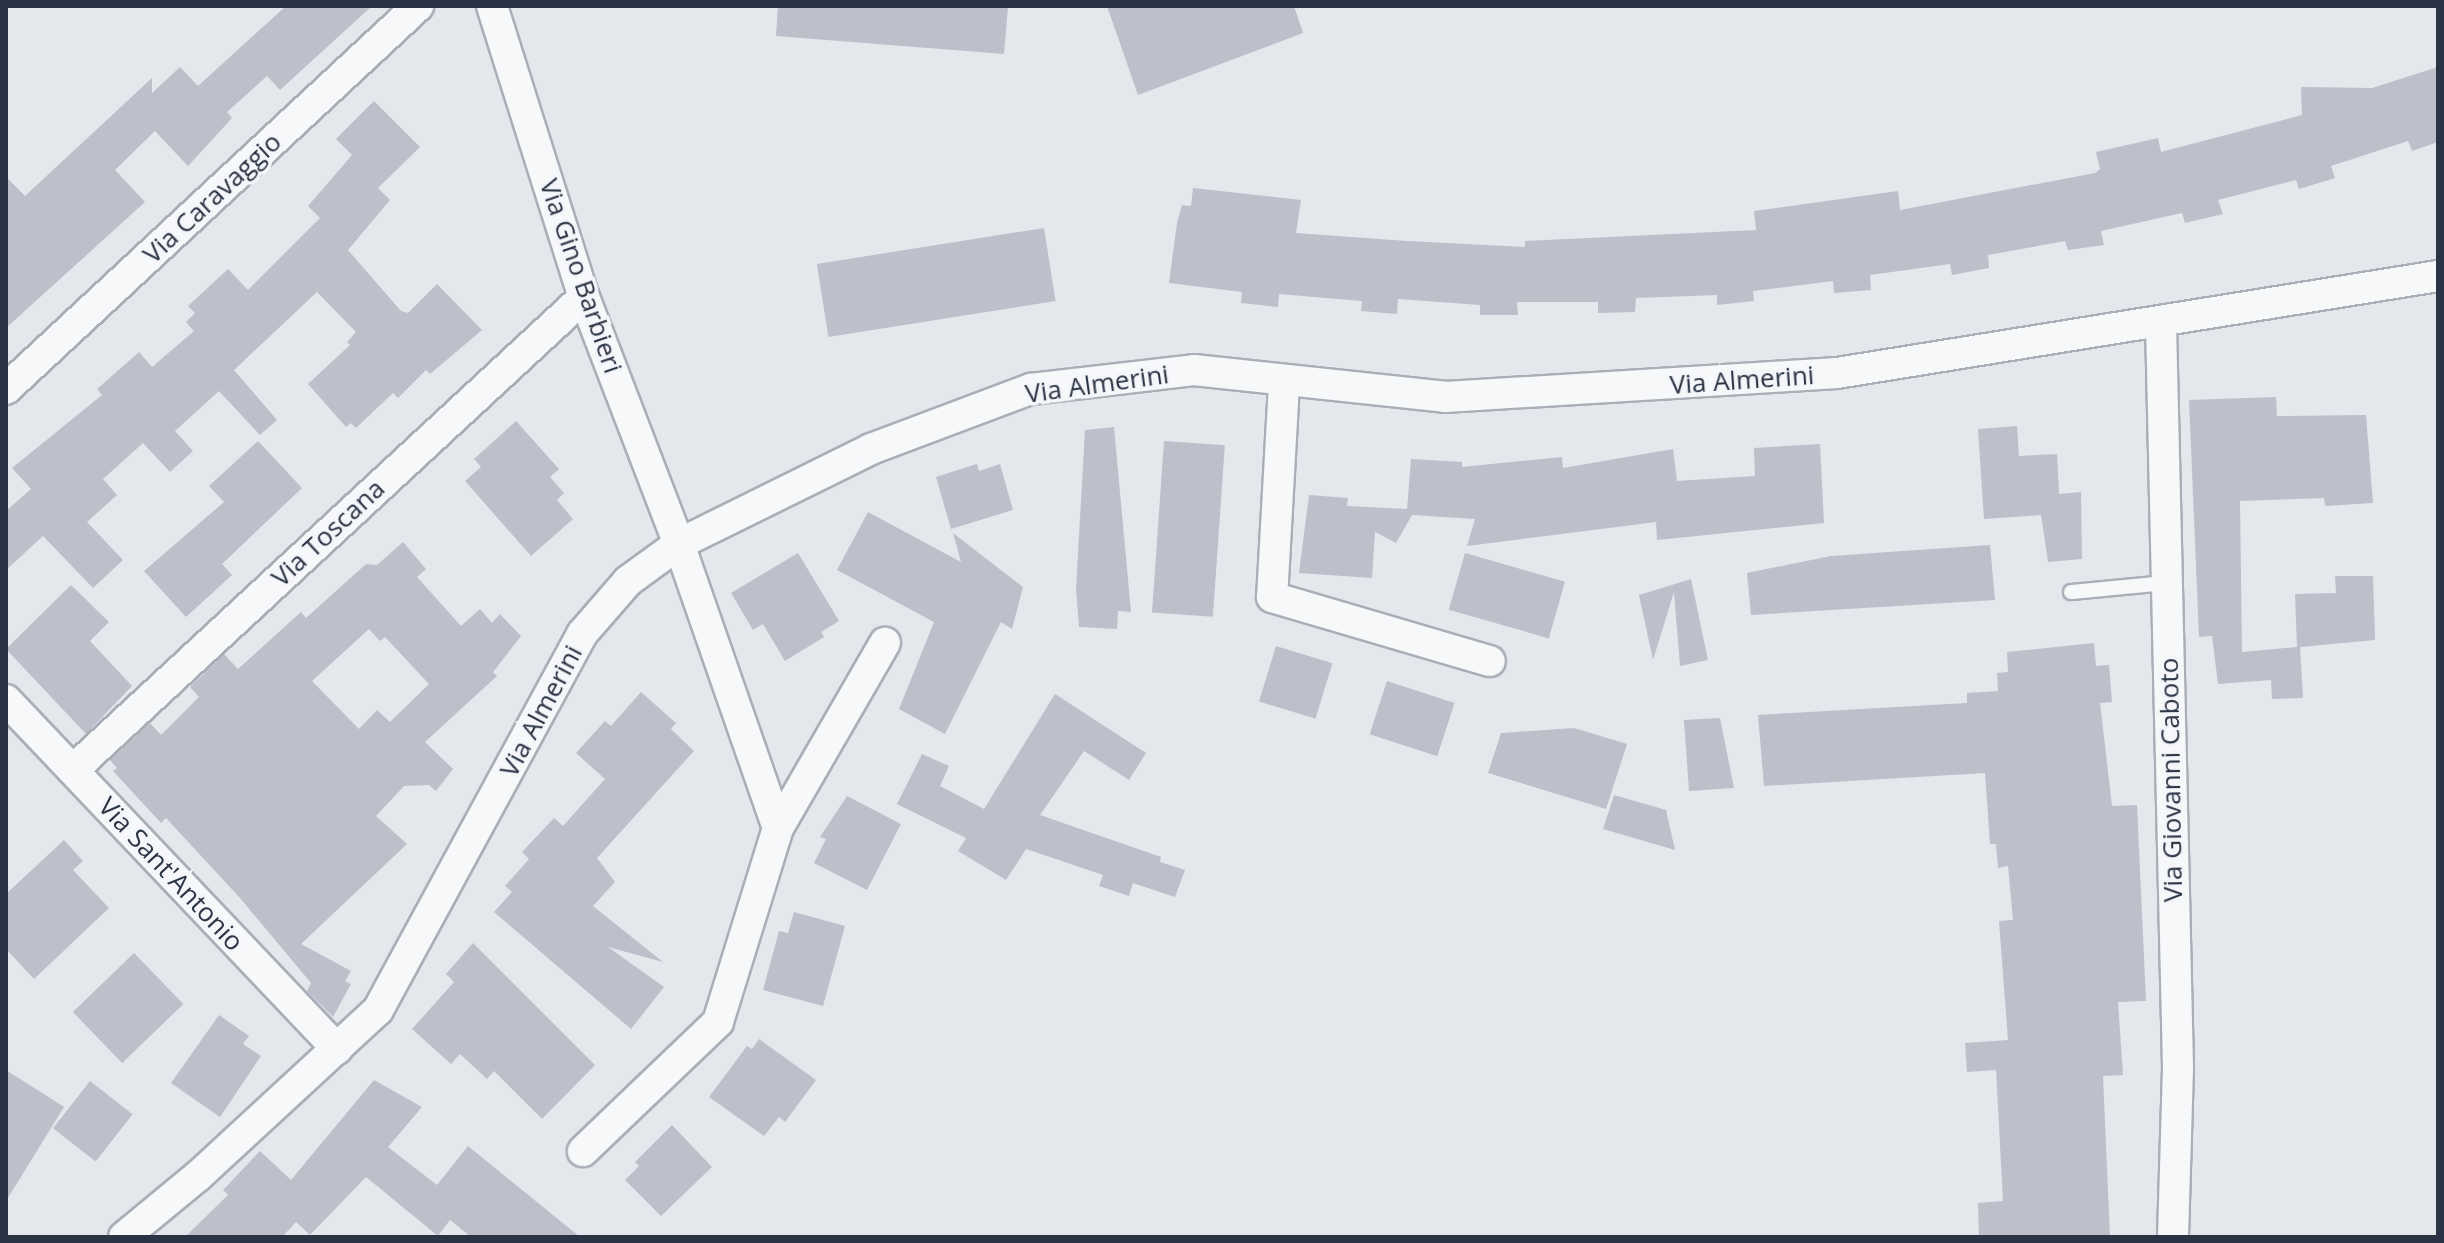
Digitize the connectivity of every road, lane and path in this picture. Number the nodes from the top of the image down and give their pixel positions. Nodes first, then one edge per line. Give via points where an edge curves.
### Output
1 (418, 6) edge
2 (492, 6) edge
3 (2438, 276) edge
4 (584, 297) junction
5 (2161, 324) junction
6 (1284, 384) junction
7 (6, 389) edge
8 (679, 544) junction
9 (2167, 583) junction
10 (2071, 592) dead end
11 (885, 643) dead end
12 (1490, 661) dead end
13 (6, 700) edge
14 (73, 770) junction
15 (778, 828) junction
16 (337, 1049) junction
17 (583, 1151) dead end
18 (124, 1237) edge
19 (2173, 1237) edge

1 - 7 street, Via Caravaggio
2 - 4 street, Via Gino Barbieri
3 - 5 street, Via Almerini
4 - 8 street, Via Gino Barbieri
4 - 14 street, Via Toscana
5 - 6 street, Via Almerini via 1837,373 1547,394 1445,397
5 - 9 street, Via Giovanni Caboto
6 - 8 street, Via Almerini via 1194,370 1031,389 805,477
6 - 12 street via 1272,597
8 - 15 street, Via Gino Barbieri
8 - 16 street, Via Almerini via 628,581 582,634 378,1010
9 - 10 lane
9 - 19 street, Via Giovanni Caboto via 2178,1068
11 - 15 street
13 - 14 street, Via Sant'Antonio
14 - 16 street, Via Sant'Antonio
15 - 17 street via 718,1022
16 - 18 street, Via Almerini

